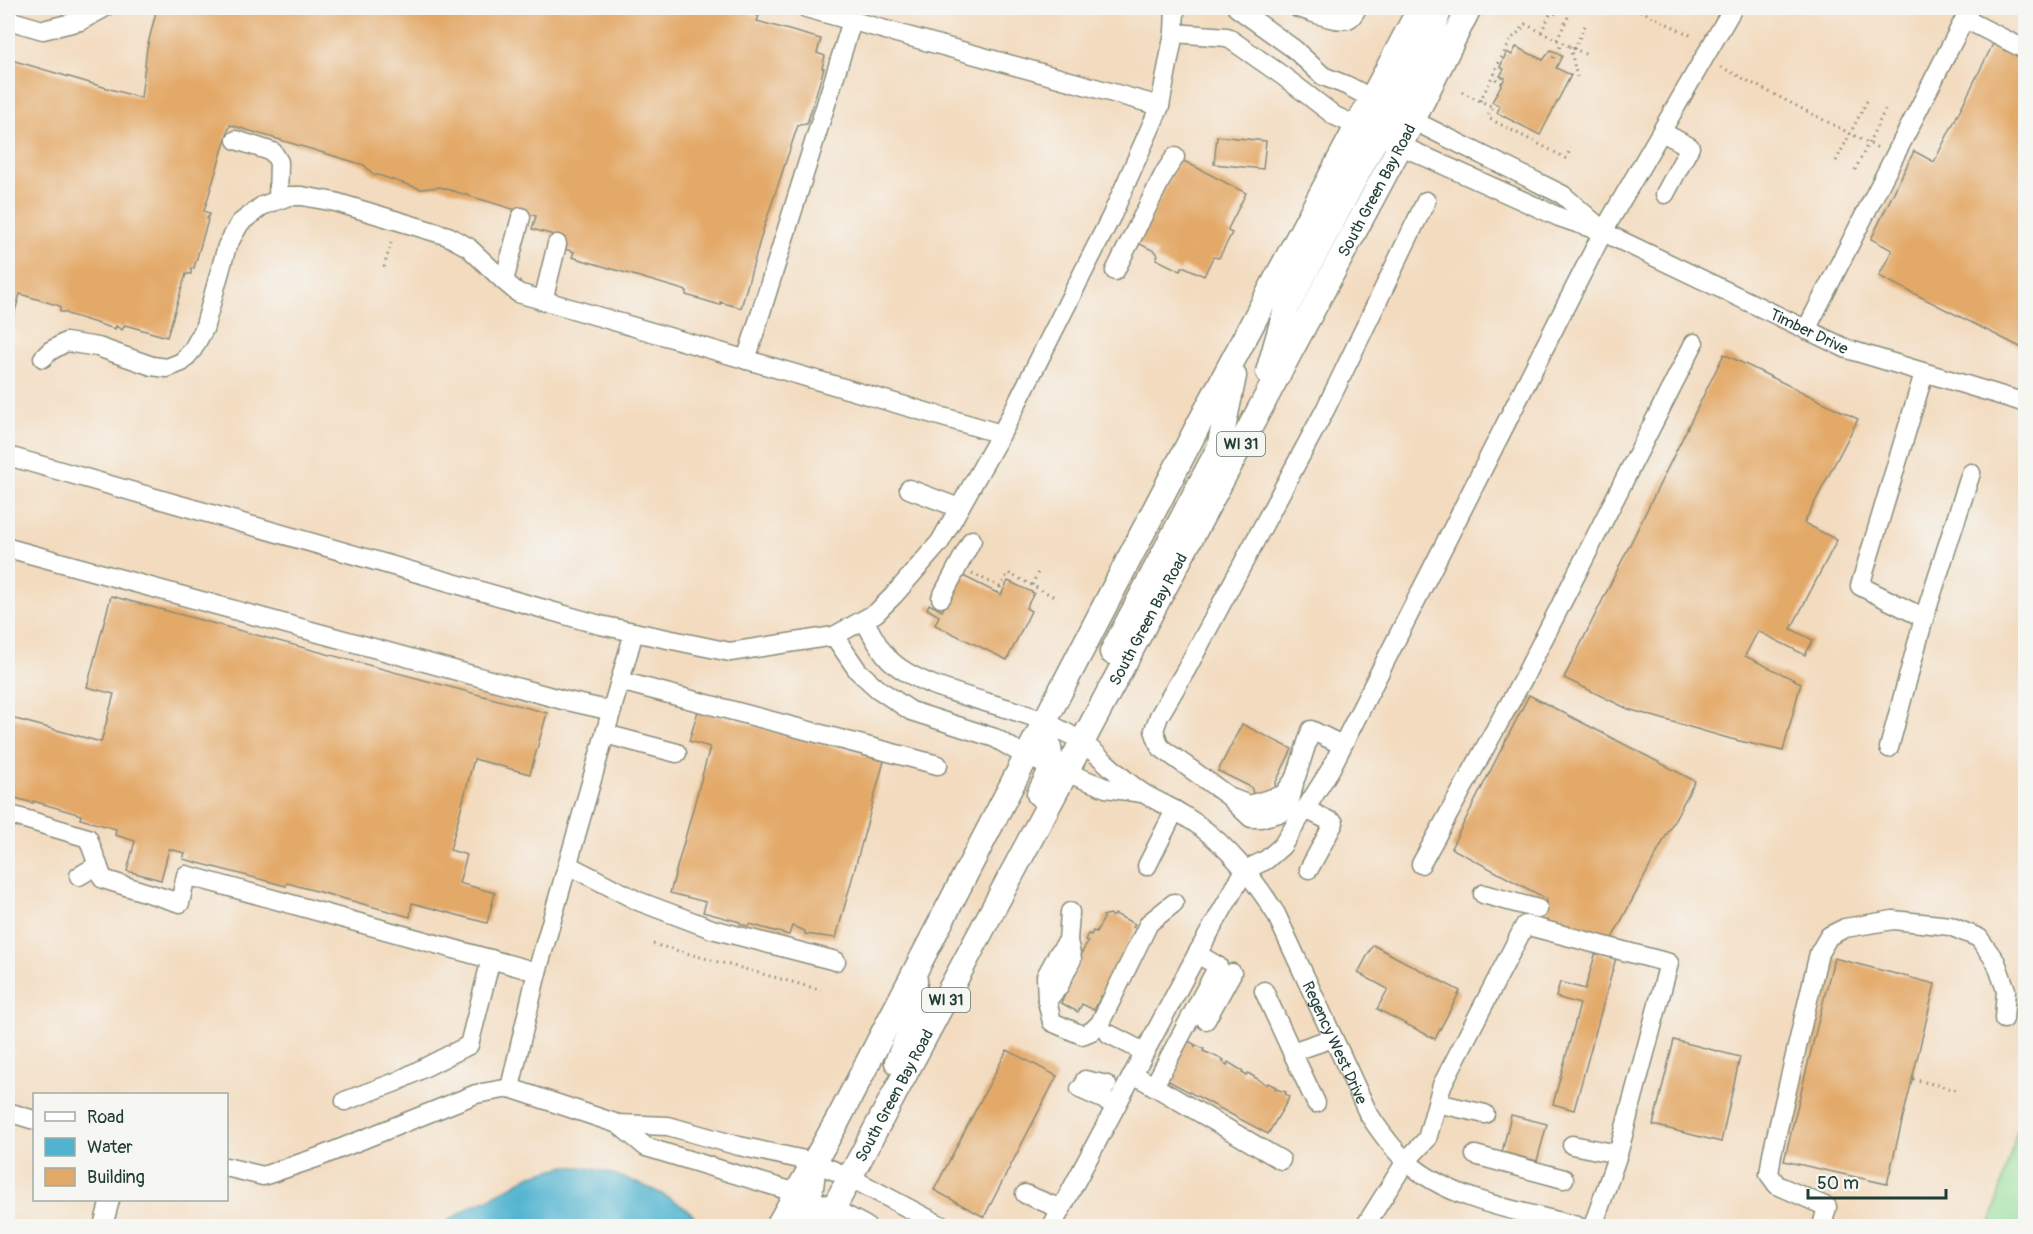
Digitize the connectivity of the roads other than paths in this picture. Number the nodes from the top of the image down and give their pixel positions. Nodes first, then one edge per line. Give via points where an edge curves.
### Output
1 (104, 8) edge
2 (806, 8) edge
3 (1175, 8) edge
4 (1237, 8) edge
5 (1299, 8) edge
6 (1357, 8) edge
7 (1420, 8) edge
8 (1440, 8) edge
9 (1469, 8) edge
10 (1732, 8) edge
11 (1968, 13) edge
12 (79, 14) edge
13 (8, 20) edge
14 (852, 21) junction
15 (1174, 33) junction
16 (2025, 50) edge
17 (1160, 106) junction
18 (1392, 110) junction
19 (1368, 131) junction
20 (1662, 132) junction
21 (236, 140) dead end
22 (1400, 146) junction
23 (1175, 157) dead end
24 (1135, 165) junction
25 (1161, 180) junction
26 (1665, 194) dead end
27 (278, 200) junction
28 (1426, 201) dead end
29 (521, 217) dead end
30 (1604, 232) junction
31 (557, 243) dead end
32 (1114, 271) dead end
33 (504, 282) junction
34 (543, 301) junction
35 (1806, 330) junction
36 (1694, 343) dead end
37 (1240, 347) junction
38 (43, 358) dead end
39 (746, 360) junction
40 (1924, 373) junction
41 (2025, 402) edge
42 (1253, 422) junction
43 (1001, 434) junction
44 (8, 456) edge
45 (1971, 473) dead end
46 (909, 489) dead end
47 (959, 508) junction
48 (972, 540) dead end
49 (8, 548) edge
50 (941, 598) dead end
51 (1923, 618) junction
52 (864, 620) junction
53 (634, 632) junction
54 (834, 636) junction
55 (620, 681) junction
56 (612, 711) junction
57 (1045, 722) junction
58 (605, 734) junction
59 (1078, 740) junction
60 (1342, 745) junction
61 (1889, 748) dead end
62 (677, 753) dead end
63 (1027, 757) junction
64 (938, 765) dead end
65 (1059, 771) junction
66 (1143, 793) junction
67 (1305, 809) junction
68 (1175, 810) junction
69 (8, 814) edge
70 (1421, 864) dead end
71 (98, 865) junction
72 (568, 865) junction
73 (1148, 866) dead end
74 (1309, 869) dead end
75 (1245, 870) junction
76 (79, 876) dead end
77 (1483, 894) dead end
78 (1174, 903) dead end
79 (1538, 909) dead end
80 (1070, 912) dead end
81 (1197, 954) junction
82 (491, 959) junction
83 (836, 961) dead end
84 (1225, 969) junction
85 (537, 972) junction
86 (915, 972) junction
87 (1264, 991) dead end
88 (2004, 1018) dead end
89 (1206, 1020) dead end
90 (1109, 1034) dead end
91 (1333, 1038) junction
92 (1292, 1052) junction
93 (1144, 1053) junction
94 (1133, 1074) junction
95 (1107, 1085) dead end
96 (1154, 1086) junction
97 (510, 1088) junction
98 (345, 1101) dead end
99 (1316, 1103) dead end
100 (1437, 1103) junction
101 (1116, 1105) junction
102 (8, 1112) edge
103 (1485, 1114) dead end
104 (33, 1120) edge
105 (618, 1124) junction
106 (1572, 1145) dead end
107 (1618, 1154) junction
108 (1475, 1155) dead end
109 (1281, 1160) dead end
110 (1406, 1161) junction
111 (814, 1162) junction
112 (228, 1168) edge
113 (845, 1176) junction
114 (1564, 1179) dead end
115 (1025, 1194) dead end
116 (804, 1196) junction
117 (110, 1201) edge
118 (1061, 1209) junction
119 (829, 1218) edge
120 (103, 1227) edge
121 (778, 1227) edge
122 (806, 1227) edge
123 (866, 1227) edge
124 (942, 1227) edge
125 (1052, 1227) edge
126 (1365, 1227) edge
127 (1577, 1227) edge
128 (1593, 1227) edge
129 (1822, 1227) edge

1 - 12 street
2 - 14 street
3 - 15 street
4 - 18 street, Timber Drive via 1294,49 1323,76
5 - 6 street via 1337,20 1347,20
7 - 18 main road, South Green Bay Road / WI 31
8 - 18 main road
9 - 18 main road, South Green Bay Road / WI 31
10 - 20 street
11 - 16 street
11 - 35 street
12 - 13 street via 42,30
14 - 17 street
14 - 39 street
15 - 17 street
15 - 19 street, Timber Drive via 1227,37 1335,116
17 - 24 street
18 - 19 main road, South Green Bay Road / WI 31
18 - 22 main road, South Green Bay Road / WI 31
18 - 30 street, Timber Drive via 1563,195
19 - 22 street, Timber Drive
19 - 37 main road, South Green Bay Road / WI 31
19 - 42 main road via 1287,309
20 - 26 street via 1690,147
20 - 30 street
21 - 27 street via 273,152 279,162
22 - 30 street, Timber Drive via 1558,217
22 - 42 main road, South Green Bay Road / WI 31
23 - 25 street
24 - 25 street
24 - 43 street
25 - 32 street
27 - 33 street via 302,196 335,202 448,236 468,247
27 - 38 street via 262,206 240,223 227,246 204,328 182,362 159,367 98,347 66,342
28 - 60 street via 1325,410 1158,716 1154,730 1160,747 1231,798 1249,805 1283,795 1296,777 1311,730
29 - 33 street
30 - 35 street, Timber Drive
30 - 60 street
31 - 34 street
33 - 34 street
34 - 39 street
35 - 40 street, Timber Drive via 1847,349
36 - 70 street via 1523,679
37 - 57 main road, South Green Bay Road / WI 31
37 - 59 main road via 1219,448 1081,711
39 - 43 street
40 - 41 street, Timber Drive
40 - 51 street via 1860,586
42 - 59 main road, South Green Bay Road / WI 31
43 - 47 street
44 - 53 street via 553,613
45 - 51 street
46 - 47 street
47 - 52 street via 940,542 894,595
48 - 50 street
49 - 56 street
51 - 61 street
52 - 54 street
52 - 57 street, Regency West Drive via 887,658 912,677
53 - 54 street via 730,652
53 - 55 street
54 - 63 street, Regency West Drive via 858,671 911,711 995,738
55 - 56 street
55 - 64 street
56 - 58 street
57 - 59 street, Regency West Drive
57 - 63 main road, South Green Bay Road / WI 31
57 - 65 main road
58 - 62 street
58 - 72 street
59 - 65 main road, South Green Bay Road
59 - 66 street, Regency West Drive
60 - 67 street
63 - 65 street, Regency West Drive
63 - 86 main road, South Green Bay Road / WI 31
65 - 66 street, Regency West Drive via 1106,788
65 - 113 main road, South Green Bay Road / WI 31 via 958,948 930,1030
66 - 68 street, Regency West Drive
67 - 74 street via 1334,823
67 - 75 street via 1282,846 1266,860
68 - 73 street
68 - 75 street, Regency West Drive via 1218,841
69 - 71 street via 88,838
71 - 76 street
71 - 82 street via 103,879 180,903 186,875
72 - 83 street via 638,901 712,929
72 - 85 street
75 - 81 street
75 - 91 street, Regency West Drive via 1276,914
77 - 79 street
78 - 80 street via 1149,923 1100,1023 1082,1035 1052,1023 1048,1012 1047,1001 1072,959 1068,941
81 - 84 street
81 - 93 street
82 - 85 street
82 - 98 street via 468,1045 396,1082
84 - 89 street
84 - 96 street
85 - 97 street
86 - 111 main road, South Green Bay Road / WI 31
86 - 113 main road via 912,1027
87 - 92 street
88 - 129 street via 2006,990 1996,962 1979,938 1950,926 1893,920 1845,928 1829,936 1819,953 1769,1174 1777,1185 1827,1207
90 - 93 street
91 - 92 street
91 - 110 street, Regency West Drive via 1368,1113
92 - 99 street
93 - 94 street
94 - 96 street
94 - 101 street
95 - 101 street via 1083,1084
96 - 109 street
97 - 105 street
97 - 112 street via 476,1094 262,1176
100 - 103 street
100 - 107 street via 1442,1085 1525,925 1669,963
100 - 110 street via 1427,1139
101 - 118 street
102 - 104 street
105 - 111 street via 668,1126
105 - 116 street via 646,1147
106 - 107 street
107 - 128 street
108 - 114 street
110 - 126 street
110 - 127 street, Regency West Drive via 1458,1193
111 - 113 street
111 - 116 main road, South Green Bay Road / WI 31
113 - 119 main road
113 - 124 street
115 - 118 street
116 - 119 street
116 - 121 main road, South Green Bay Road / WI 31
116 - 122 main road
117 - 120 street
118 - 125 street
119 - 123 street

